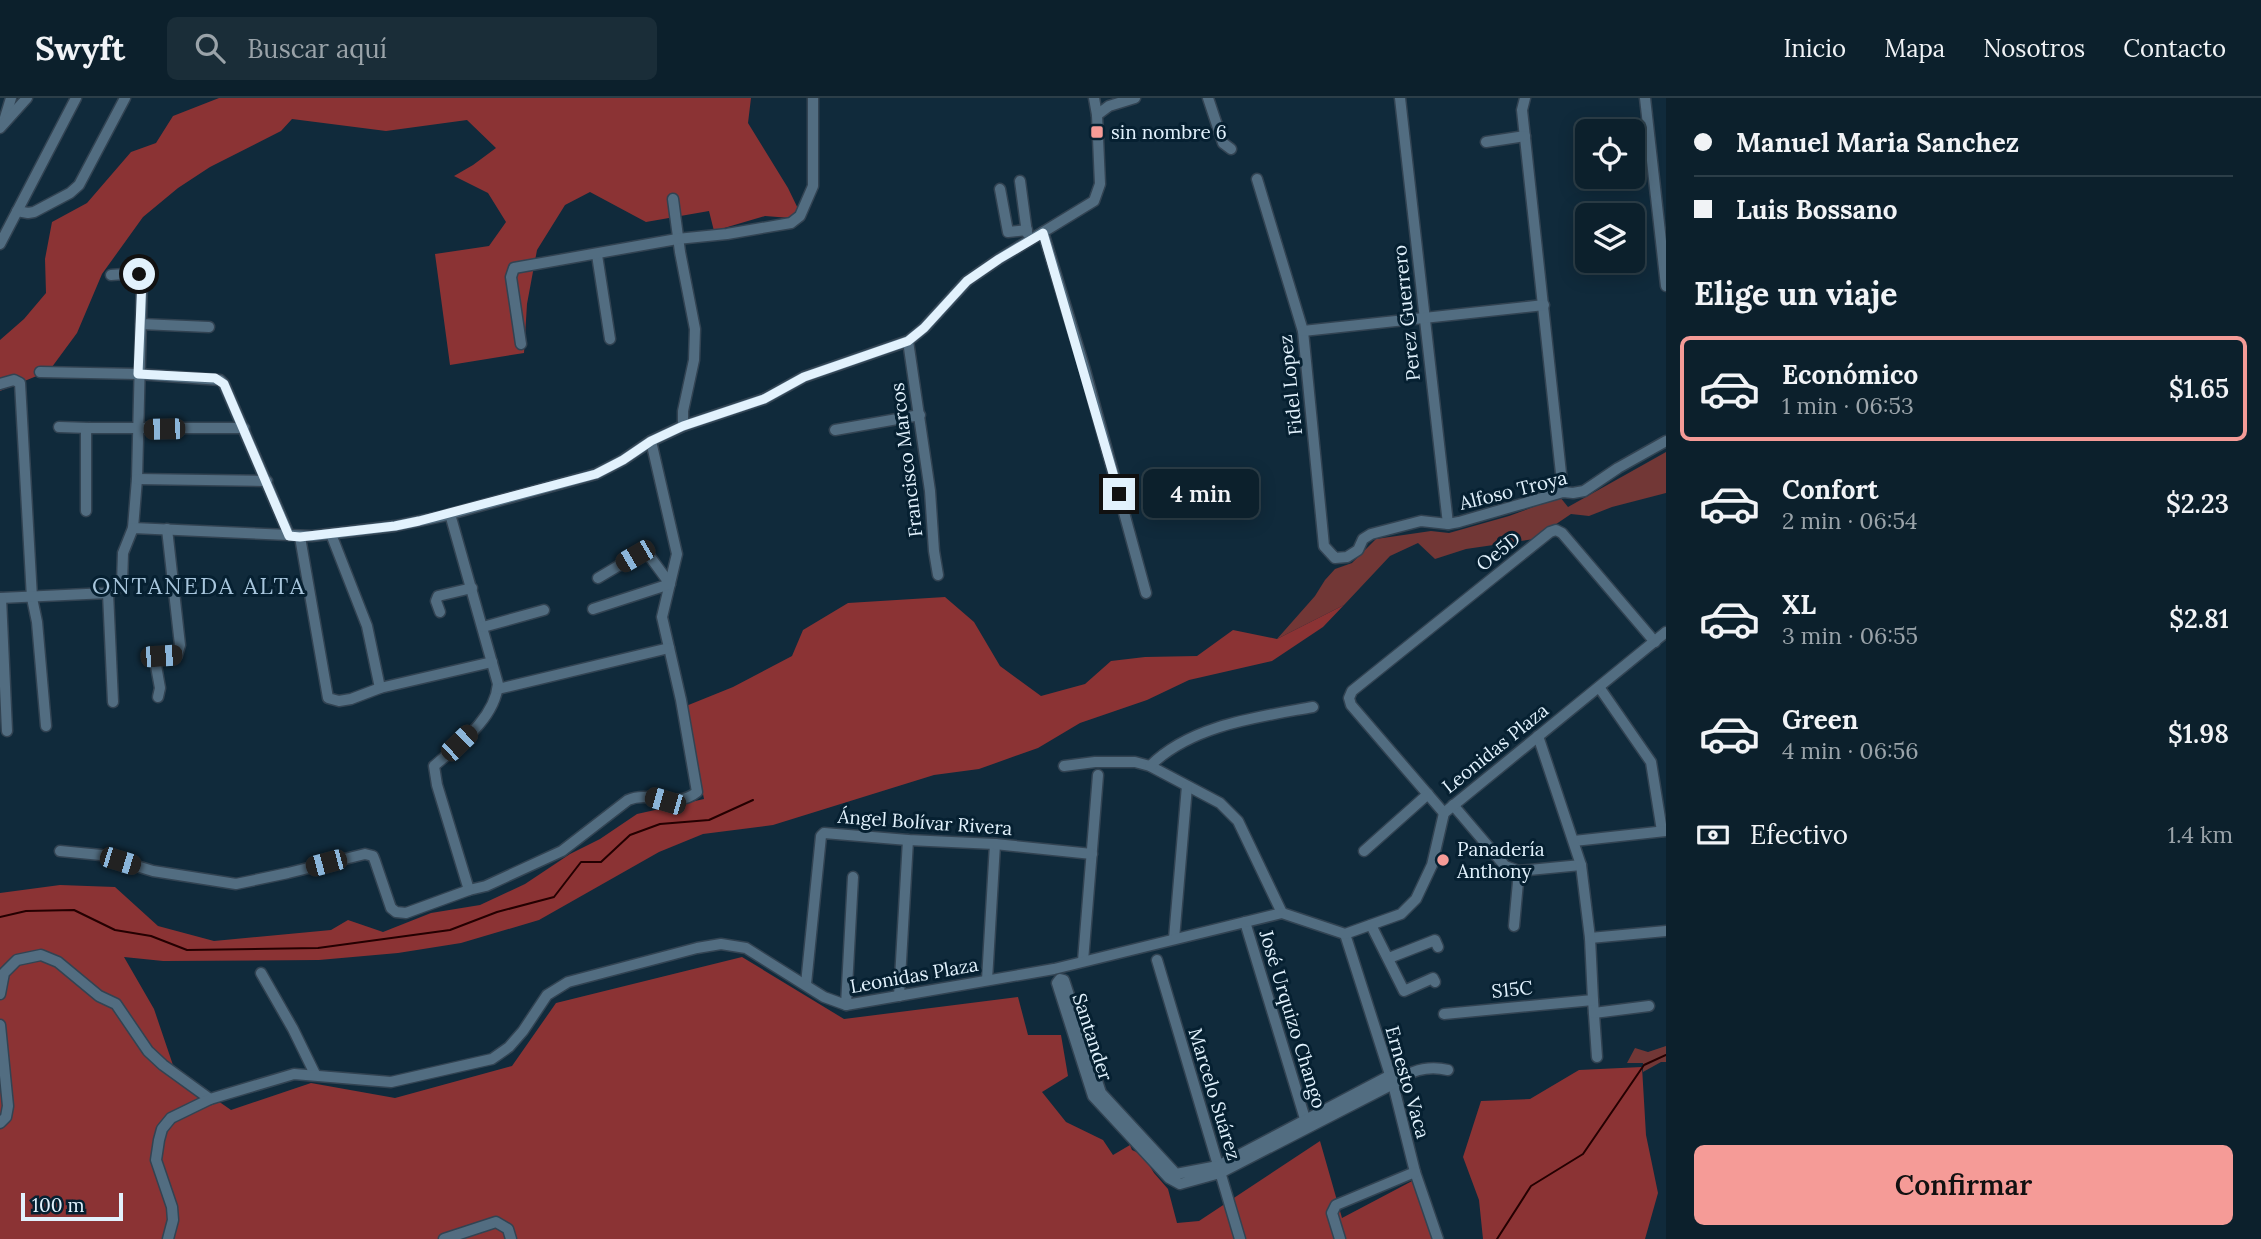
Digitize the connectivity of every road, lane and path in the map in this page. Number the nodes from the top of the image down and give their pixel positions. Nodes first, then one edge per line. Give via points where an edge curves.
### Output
1 (11, 98) edge
2 (27, 98) edge
3 (76, 98) edge
4 (125, 98) edge
5 (813, 98) edge
6 (1094, 98) edge
7 (1135, 98) edge
8 (1208, 98) edge
9 (1400, 98) edge
10 (1525, 98) edge
11 (1645, 98) edge
12 (1097, 115) junction
13 (1, 128) edge
14 (1525, 136) junction
15 (1486, 142) dead end
16 (1231, 149) dead end
17 (1257, 179) dead end
18 (1020, 181) dead end
19 (1000, 189) dead end
20 (673, 198) dead end
21 (17, 211) junction
22 (1027, 230) junction
23 (1043, 233) junction
24 (677, 239) junction
25 (1029, 241) junction
26 (0, 244) edge
27 (597, 255) junction
28 (111, 275) dead end
29 (1666, 286) edge
30 (1544, 305) junction
31 (1424, 318) junction
32 (141, 324) junction
33 (209, 327) dead end
34 (1303, 331) junction
35 (610, 339) dead end
36 (908, 341) junction
37 (521, 344) dead end
38 (40, 372) dead end
39 (138, 374) junction
40 (0, 384) edge
41 (920, 415) junction
42 (683, 426) junction
43 (59, 427) dead end
44 (244, 428) junction
45 (138, 429) junction
46 (88, 430) junction
47 (835, 430) dead end
48 (651, 441) junction
49 (1666, 441) edge
50 (137, 479) junction
51 (267, 481) junction
52 (1563, 492) junction
53 (86, 511) dead end
54 (450, 514) junction
55 (1448, 524) junction
56 (133, 528) junction
57 (167, 529) junction
58 (331, 534) junction
59 (294, 536) junction
60 (1326, 551) joint
61 (938, 575) dead end
62 (598, 578) dead end
63 (670, 584) junction
64 (472, 588) junction
65 (108, 593) junction
66 (1146, 593) dead end
67 (0, 598) edge
68 (32, 598) junction
69 (593, 609) dead end
70 (544, 610) dead end
71 (440, 612) dead end
72 (483, 627) junction
73 (1666, 632) edge
74 (1655, 642) junction
75 (669, 648) junction
76 (492, 662) junction
77 (1598, 687) junction
78 (380, 688) junction
79 (498, 689) junction
80 (158, 697) dead end
81 (113, 702) dead end
82 (1313, 707) dead end
83 (46, 726) dead end
84 (8, 731) dead end
85 (1538, 736) junction
86 (1063, 766) dead end
87 (1150, 766) junction
88 (1098, 775) dead end
89 (1186, 786) junction
90 (1428, 794) junction
91 (1453, 805) junction
92 (1444, 813) junction
93 (1664, 831) edge
94 (908, 840) junction
95 (1574, 841) junction
96 (995, 844) junction
97 (60, 851) dead end
98 (1364, 851) dead end
99 (1092, 854) junction
100 (1581, 865) junction
101 (1519, 870) junction
102 (853, 877) dead end
103 (469, 890) junction
104 (1282, 913) junction
105 (1245, 922) junction
106 (1371, 925) junction
107 (1514, 926) dead end
108 (1666, 931) edge
109 (1345, 934) junction
110 (1590, 938) junction
111 (1174, 939) junction
112 (1438, 947) dead end
113 (1389, 958) junction
114 (1157, 960) dead end
115 (1083, 961) junction
116 (261, 973) dead end
117 (987, 980) junction
118 (1435, 982) dead end
119 (806, 984) junction
120 (0, 994) edge
121 (899, 996) junction
122 (1588, 1000) junction
123 (846, 1005) junction
124 (1649, 1006) dead end
125 (1594, 1013) junction
126 (1444, 1014) dead end
127 (0, 1025) edge
128 (1597, 1057) dead end
129 (1448, 1070) dead end
130 (315, 1074) junction
131 (1391, 1080) junction
132 (210, 1099) junction
133 (0, 1123) edge
134 (1307, 1123) junction
135 (1219, 1169) junction
136 (1415, 1171) junction
137 (1180, 1179) junction
138 (168, 1239) edge
139 (444, 1239) edge
140 (511, 1239) edge
141 (1240, 1239) edge
142 (1340, 1239) edge
143 (1438, 1239) edge

1 - 13 street
2 - 13 street
3 - 21 street
4 - 21 street via 75,189 34,212
5 - 24 street via 813,186 800,216 791,223
6 - 12 street
7 - 12 street
8 - 16 street via 1223,143
9 - 31 street, Perez Guerrero
10 - 14 street
11 - 29 street
12 - 23 street via 1097,195 1089,205
14 - 15 street
14 - 30 street
17 - 34 street, Fidel Lopez
18 - 22 street
19 - 22 street via 1008,232
20 - 24 street
21 - 26 street
22 - 25 street
23 - 25 street
23 - 66 street
24 - 27 street
24 - 42 street via 695,329
25 - 36 street via 967,281
27 - 35 street
27 - 37 street via 514,268 511,277
28 - 32 street via 141,276
30 - 31 street
30 - 52 street
31 - 34 street
31 - 55 street, Perez Guerrero
32 - 33 street
32 - 39 street
34 - 60 street, Fidel Lopez
36 - 41 street, Francisco Marcos
36 - 42 street
38 - 39 street
39 - 44 street via 215,378 224,384
39 - 45 street
40 - 68 street via 20,383
41 - 47 street
41 - 61 street, Francisco Marcos
42 - 48 street
43 - 46 street
44 - 45 street
44 - 51 street
45 - 46 street
45 - 50 street
46 - 53 street
48 - 54 street via 596,474
48 - 63 street via 677,554
49 - 52 street, Alfoso Troya via 1584,491
50 - 51 street
50 - 56 street
51 - 59 street
52 - 55 street, Alfoso Troya
54 - 58 street
54 - 64 street
55 - 60 street, Alfoso Troya via 1421,521 1371,534 1347,557 1335,558
56 - 57 street
56 - 65 street via 123,553 122,583
57 - 59 street
57 - 80 street via 180,645 177,655 155,660
58 - 59 street
58 - 78 street via 367,626
59 - 78 street via 328,698 339,701
62 - 63 street via 635,556 649,554
63 - 69 street
63 - 75 street via 663,617
64 - 71 street via 438,596
64 - 72 street
65 - 68 street
65 - 81 street
67 - 68 street
67 - 84 street
68 - 83 street
70 - 72 street
72 - 76 street
73 - 74 street, Leonidas Plaza
74 - 77 street, Leonidas Plaza
74 - 90 street, Oe5D via 1562,533 1550,532 1352,691 1351,705
75 - 79 street
75 - 103 street via 696,795 677,802 635,797 562,851
76 - 78 street
76 - 79 street
77 - 85 street, Leonidas Plaza
77 - 93 street via 1651,762
79 - 103 street via 485,717 433,766
82 - 87 street via 1209,731
85 - 91 street, Leonidas Plaza
85 - 95 street
86 - 87 street via 1114,762
87 - 89 street
88 - 99 street
89 - 104 street via 1220,803 1238,821
89 - 111 street
90 - 92 street
90 - 98 street
91 - 92 street, Leonidas Plaza
91 - 101 street via 1505,866
92 - 106 street, Leonidas Plaza via 1432,865 1416,900 1401,914
93 - 95 street
94 - 96 street, Ángel Bolívar Rivera
94 - 119 street, Ángel Bolívar Rivera via 822,834
94 - 121 street
95 - 100 street
96 - 99 street, Ángel Bolívar Rivera
96 - 117 street
97 - 103 street via 101,855 153,872 236,884 365,853 373,856 391,908 406,913
99 - 115 street
100 - 101 street
100 - 110 street
101 - 107 street
102 - 123 street
104 - 105 street, Leonidas Plaza
104 - 109 street
105 - 111 street, Leonidas Plaza
105 - 134 street, José Urquizo Chango
106 - 109 street, Leonidas Plaza
106 - 113 street
108 - 110 street
109 - 131 street, Ernesto Vaca
110 - 122 street
111 - 115 street, Leonidas Plaza
112 - 113 street via 1435,940
113 - 118 street via 1404,991 1433,978
114 - 135 street, Marcelo Suárez
115 - 117 street, Leonidas Plaza
116 - 130 street
117 - 121 street, Leonidas Plaza
119 - 123 street, Leonidas Plaza via 824,998
119 - 130 street, Leonidas Plaza via 746,948 721,944 697,948 568,982 547,995 523,1031 492,1059 391,1082
120 - 132 street via 4,974 17,960 41,955 58,962 99,996 117,1004 148,1051
121 - 123 street, Leonidas Plaza
122 - 125 street
122 - 126 street, S15C
124 - 125 street
125 - 128 street
127 - 133 street via 8,1106
129 - 131 street via 1422,1068
130 - 132 street, Leonidas Plaza via 294,1074
131 - 134 street
131 - 136 street, Ernesto Vaca
132 - 138 street, Leonidas Plaza via 171,1118 162,1129 156,1160 172,1207
134 - 135 street
135 - 137 street
135 - 141 street, Marcelo Suárez
136 - 142 street via 1336,1205 1332,1213
136 - 143 street, Ernesto Vaca
137 - 137 street, Santander via 1101,1093 1060,979 1057,983 1093,1096 1168,1178
139 - 140 street via 496,1222 505,1226

